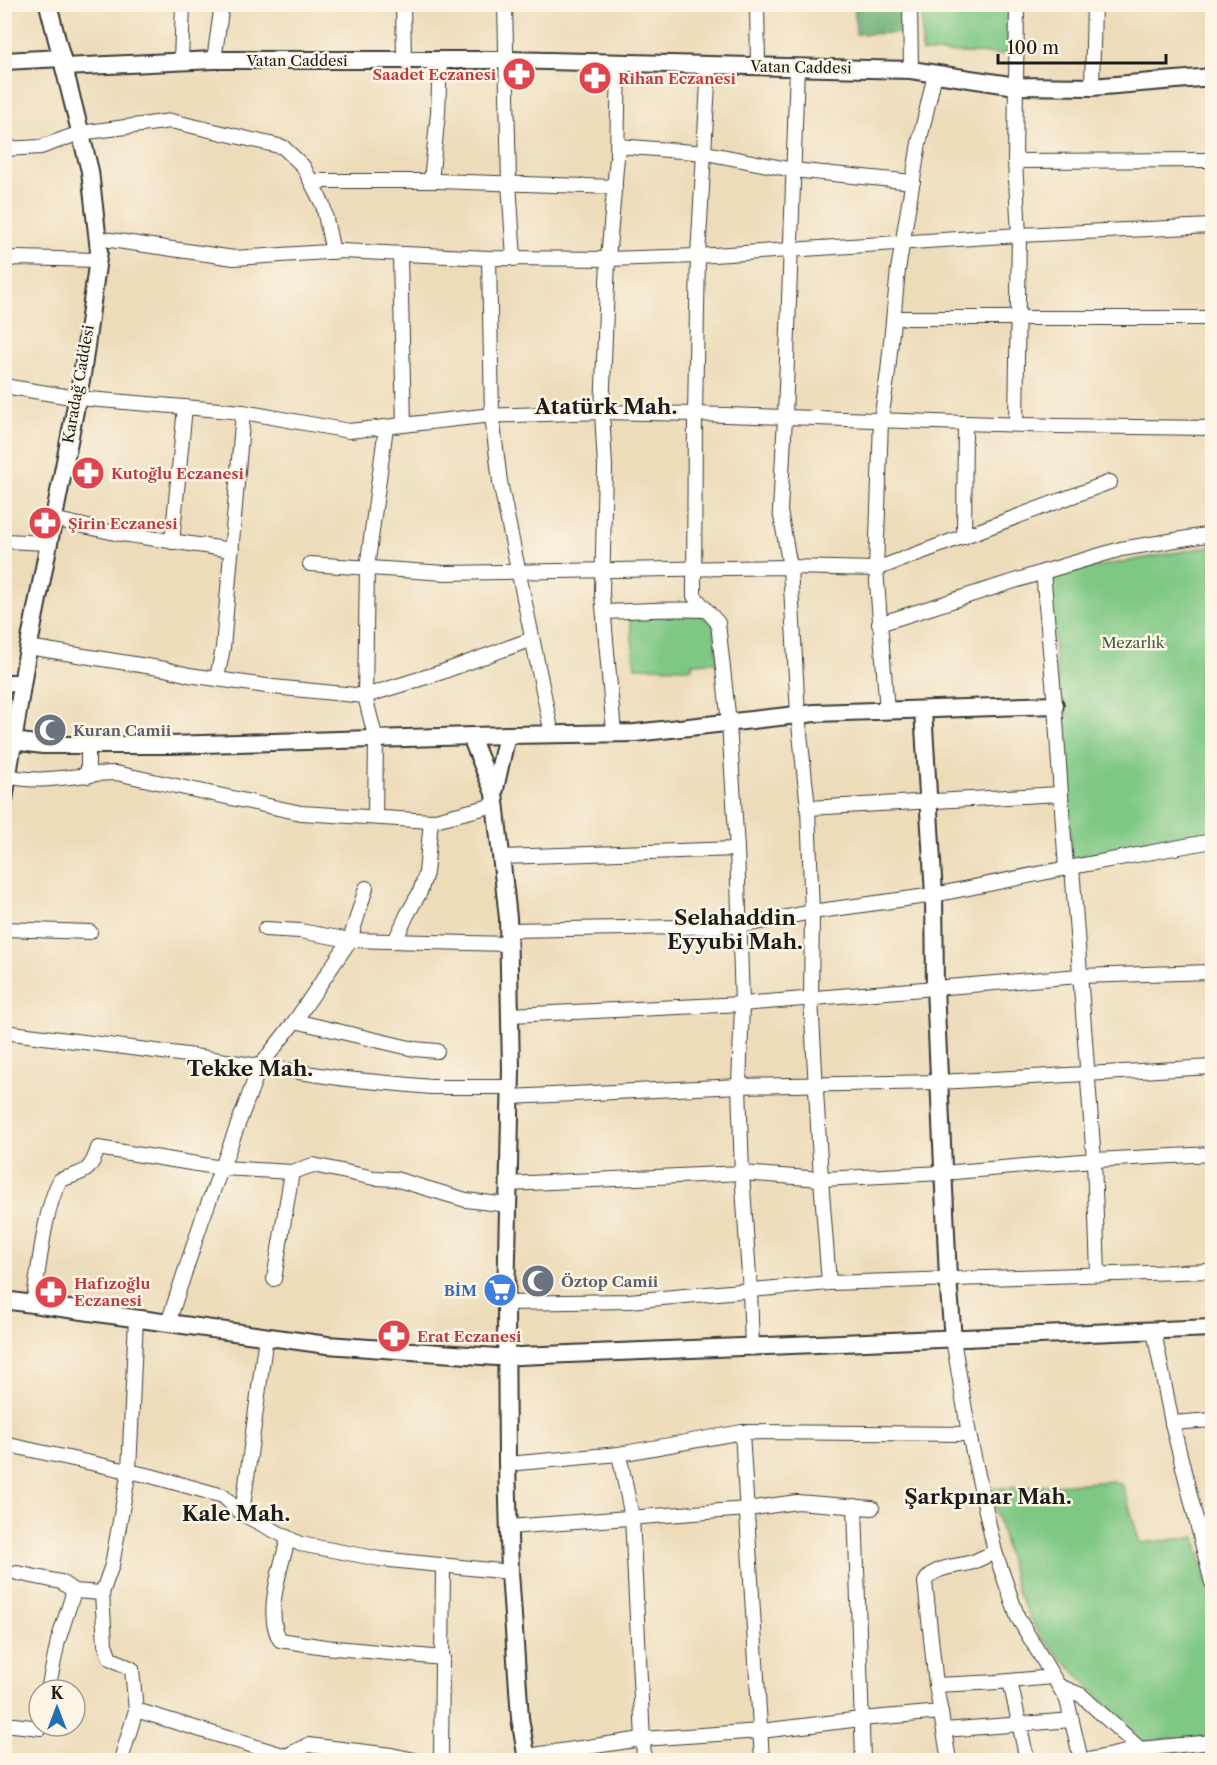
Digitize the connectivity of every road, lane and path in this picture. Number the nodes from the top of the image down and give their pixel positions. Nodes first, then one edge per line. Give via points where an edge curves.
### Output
1 (48, 4) edge
2 (183, 4) edge
3 (222, 4) edge
4 (403, 4) edge
5 (505, 4) edge
6 (757, 4) edge
7 (910, 4) edge
8 (1017, 4) edge
9 (1094, 4) edge
10 (214, 60) junction
11 (404, 60) junction
12 (440, 60) junction
13 (507, 60) junction
14 (4, 61) edge
15 (181, 61) junction
16 (63, 62) junction
17 (619, 62) junction
18 (710, 66) junction
19 (758, 66) junction
20 (797, 67) junction
21 (911, 70) junction
22 (935, 74) junction
23 (1212, 77) edge
24 (1016, 86) junction
25 (1092, 87) junction
26 (80, 133) junction
27 (618, 146) junction
28 (4, 149) edge
29 (706, 153) junction
30 (1212, 160) edge
31 (1014, 161) junction
32 (793, 170) junction
33 (311, 181) junction
34 (431, 181) junction
35 (913, 182) junction
36 (509, 183) junction
37 (615, 187) junction
38 (1212, 226) edge
39 (1018, 236) junction
40 (97, 238) junction
41 (903, 244) junction
42 (790, 251) junction
43 (333, 252) junction
44 (400, 255) junction
45 (698, 256) junction
46 (489, 258) junction
47 (514, 259) junction
48 (608, 259) junction
49 (4, 260) edge
50 (97, 260) junction
51 (894, 318) junction
52 (1017, 318) junction
53 (1212, 318) edge
54 (4, 386) edge
55 (77, 398) junction
56 (185, 407) junction
57 (243, 412) junction
58 (602, 412) junction
59 (695, 414) junction
60 (492, 416) junction
61 (785, 417) junction
62 (881, 420) junction
63 (965, 423) junction
64 (1016, 424) junction
65 (404, 425) junction
66 (386, 427) junction
67 (1212, 428) edge
68 (1110, 482) dead end
69 (53, 519) junction
70 (1212, 534) edge
71 (964, 537) junction
72 (4, 541) edge
73 (172, 542) junction
74 (48, 543) junction
75 (232, 550) junction
76 (310, 564) dead end
77 (790, 567) junction
78 (367, 568) junction
79 (694, 568) junction
80 (876, 569) junction
81 (603, 570) junction
82 (519, 572) junction
83 (1043, 572) junction
84 (706, 609) junction
85 (604, 612) junction
86 (879, 624) junction
87 (532, 639) junction
88 (28, 647) junction
89 (218, 678) junction
90 (13, 683) edge
91 (365, 696) junction
92 (1055, 705) junction
93 (923, 710) junction
94 (887, 711) junction
95 (798, 715) junction
96 (729, 723) junction
97 (614, 733) junction
98 (552, 734) junction
99 (507, 735) junction
100 (471, 737) junction
101 (376, 740) junction
102 (13, 741) junction
103 (88, 745) junction
104 (6, 776) edge
105 (88, 776) junction
106 (1060, 794) junction
107 (494, 799) junction
108 (4, 800) edge
109 (928, 803) junction
110 (808, 808) junction
111 (375, 816) junction
112 (431, 821) junction
113 (1212, 841) edge
114 (737, 849) junction
115 (501, 857) junction
116 (1069, 868) junction
117 (366, 888) dead end
118 (934, 896) junction
119 (812, 912) junction
120 (740, 926) junction
121 (4, 929) edge
122 (265, 929) dead end
123 (90, 932) dead end
124 (509, 937) junction
125 (350, 940) junction
126 (396, 941) junction
127 (1212, 972) edge
128 (1079, 976) junction
129 (935, 987) junction
130 (811, 999) junction
131 (742, 1004) junction
132 (510, 1016) junction
133 (295, 1021) junction
134 (4, 1032) edge
135 (437, 1051) dead end
136 (260, 1066) junction
137 (1212, 1067) edge
138 (1087, 1073) junction
139 (939, 1082) junction
140 (816, 1084) junction
141 (739, 1086) junction
142 (511, 1092) junction
143 (1212, 1154) edge
144 (1094, 1160) junction
145 (222, 1168) junction
146 (292, 1172) junction
147 (742, 1173) junction
148 (943, 1173) junction
149 (821, 1179) junction
150 (508, 1184) junction
151 (508, 1205) junction
152 (1212, 1271) edge
153 (1098, 1274) junction
154 (948, 1278) junction
155 (274, 1279) dead end
156 (830, 1283) junction
157 (750, 1290) junction
158 (4, 1300) edge
159 (506, 1303) junction
160 (33, 1304) junction
161 (136, 1318) junction
162 (168, 1323) junction
163 (1212, 1329) edge
164 (1154, 1331) junction
165 (266, 1336) junction
166 (953, 1339) junction
167 (752, 1348) junction
168 (507, 1357) junction
169 (1212, 1420) edge
170 (1172, 1423) junction
171 (742, 1432) junction
172 (969, 1434) junction
173 (4, 1444) edge
174 (619, 1454) junction
175 (507, 1464) junction
176 (129, 1471) junction
177 (855, 1506) junction
178 (872, 1508) dead end
179 (747, 1509) junction
180 (242, 1514) junction
181 (632, 1517) junction
182 (509, 1527) junction
183 (288, 1539) junction
184 (995, 1552) junction
185 (443, 1566) junction
186 (510, 1572) junction
187 (17, 1573) dead end
188 (1212, 1581) edge
189 (74, 1590) junction
190 (102, 1593) junction
191 (443, 1658) junction
192 (50, 1678) edge
193 (1010, 1681) junction
194 (1056, 1681) junction
195 (936, 1685) junction
196 (136, 1710) junction
197 (941, 1712) junction
198 (861, 1719) junction
199 (1072, 1720) junction
200 (1019, 1724) junction
201 (4, 1725) edge
202 (27, 1727) edge
203 (944, 1730) junction
204 (761, 1731) junction
205 (642, 1739) junction
206 (1212, 1742) edge
207 (1140, 1749) junction
208 (286, 1758) edge
209 (527, 1758) edge
210 (121, 1761) edge
211 (415, 1761) edge
212 (441, 1761) edge
213 (644, 1761) edge
214 (762, 1761) edge
215 (863, 1761) edge
216 (949, 1761) edge
217 (1027, 1761) edge
218 (1081, 1761) edge
219 (1088, 1761) edge
220 (1152, 1761) edge

1 - 16 street, Karadağ Caddesi
2 - 15 street
3 - 10 street
4 - 11 street
5 - 13 street
6 - 19 street
7 - 21 street
8 - 24 street
9 - 25 street
10 - 11 street, Vatan Caddesi
10 - 15 street, Vatan Caddesi
11 - 12 street, Vatan Caddesi
12 - 13 street, Vatan Caddesi
12 - 34 street
13 - 17 street, Vatan Caddesi
13 - 36 street
14 - 16 street, Vatan Caddesi
15 - 16 street, Vatan Caddesi
16 - 26 street, Karadağ Caddesi
17 - 18 street, Vatan Caddesi
17 - 27 street
18 - 19 street, Vatan Caddesi
18 - 29 street
19 - 20 street, Vatan Caddesi
20 - 21 street, Vatan Caddesi
20 - 32 street
21 - 22 street, Vatan Caddesi
22 - 24 street, Vatan Caddesi
22 - 35 street
23 - 25 street, Vatan Caddesi
24 - 25 street, Vatan Caddesi
24 - 31 street
26 - 28 street via 41,147
26 - 33 street via 171,121 283,147 303,166
26 - 40 street, Karadağ Caddesi via 90,171
27 - 29 street
27 - 37 street
29 - 32 street
29 - 45 street
30 - 31 street
31 - 39 street
32 - 35 street
32 - 42 street
33 - 34 street
33 - 43 street via 323,205
34 - 36 street
35 - 41 street
36 - 37 street
36 - 47 street
37 - 48 street
38 - 39 street
39 - 41 street
39 - 52 street
40 - 43 street via 234,258
40 - 50 street, Karadağ Caddesi
41 - 42 street
41 - 51 street
42 - 45 street
42 - 61 street
43 - 44 street
44 - 46 street
44 - 65 street
45 - 48 street
45 - 59 street
46 - 47 street
46 - 60 street
47 - 48 street
48 - 58 street
49 - 50 street
50 - 55 street, Karadağ Caddesi
51 - 52 street
51 - 62 street
52 - 53 street
52 - 64 street
54 - 55 street
55 - 56 street
55 - 69 street, Karadağ Caddesi
56 - 57 street
56 - 73 street
57 - 66 street via 349,431
57 - 75 street
58 - 59 street
58 - 60 street
58 - 81 street
59 - 61 street
59 - 79 street
60 - 65 street
60 - 82 street via 500,482
61 - 62 street
61 - 77 street via 780,511
62 - 63 street
62 - 80 street
63 - 64 street
63 - 71 street
64 - 67 street
65 - 66 street
66 - 78 street
68 - 71 street
69 - 73 street
69 - 74 street, Karadağ Caddesi
70 - 83 street via 1121,549
71 - 80 street
72 - 74 street
73 - 75 street
74 - 88 street, Karadağ Caddesi
75 - 89 street
76 - 78 street
77 - 79 street
77 - 80 street
77 - 95 street
78 - 82 street
78 - 91 street
79 - 81 street
79 - 84 street via 694,596
80 - 86 street
81 - 82 street
81 - 85 street
82 - 87 street
83 - 86 street
83 - 92 street
84 - 85 street
84 - 96 street via 718,622
85 - 97 street
86 - 94 street
87 - 91 street
87 - 98 street
88 - 89 street
88 - 90 street, Karadağ Caddesi
89 - 91 street
90 - 102 street, Karadağ Caddesi
91 - 101 street
92 - 93 street
92 - 106 street
93 - 94 street
93 - 109 street
94 - 95 street
95 - 96 street
95 - 110 street
96 - 97 street
96 - 114 street
97 - 98 street
98 - 99 street
99 - 100 street
99 - 107 street
100 - 101 street
100 - 107 street
101 - 103 street
101 - 111 street
102 - 103 street
102 - 104 street, Karadağ Caddesi
103 - 105 street
104 - 105 street via 57,780
104 - 108 street, Karadağ Caddesi
105 - 111 street via 116,773 142,777 302,813
106 - 109 street
106 - 116 street
107 - 112 street
107 - 115 street
109 - 110 street
109 - 118 street
110 - 119 street
111 - 112 street
112 - 126 street via 426,873
113 - 116 street
114 - 115 street
114 - 120 street
115 - 124 street
116 - 118 street
116 - 128 street
117 - 125 street
118 - 119 street
118 - 129 street
119 - 120 street
119 - 130 street
120 - 124 street
120 - 131 street
121 - 123 street
122 - 125 street
124 - 126 street
124 - 132 street
125 - 126 street
125 - 133 street
127 - 128 street
128 - 129 street
128 - 138 street
129 - 130 street
129 - 139 street
130 - 131 street
130 - 140 street
131 - 132 street
131 - 141 street
132 - 142 street
133 - 135 street
133 - 136 street
134 - 136 street
136 - 142 street via 346,1079
136 - 145 street
137 - 138 street
138 - 139 street
138 - 144 street
139 - 140 street
139 - 148 street
140 - 141 street
140 - 149 street
141 - 142 street
141 - 147 street
142 - 150 street
143 - 144 street
144 - 148 street
144 - 153 street
145 - 146 street
145 - 160 street via 98,1148 86,1172 60,1180 55,1189
145 - 162 street
146 - 151 street via 313,1165 395,1179 466,1200
146 - 155 street
147 - 149 street
147 - 150 street
147 - 157 street
148 - 149 street
148 - 154 street
149 - 156 street
150 - 151 street
151 - 159 street
152 - 153 street
153 - 154 street
154 - 156 street
154 - 166 street
156 - 157 street
157 - 159 street via 629,1301
157 - 167 street
158 - 160 street
159 - 168 street
160 - 161 street
161 - 162 street
161 - 176 street
162 - 165 street
163 - 164 street
164 - 166 street
164 - 170 street
165 - 168 street via 327,1345
165 - 180 street
166 - 167 street
166 - 172 street
167 - 168 street
168 - 175 street
169 - 170 street
170 - 188 street
171 - 172 street
171 - 174 street
171 - 179 street
172 - 184 street
173 - 176 street
174 - 175 street
174 - 181 street
175 - 182 street
176 - 180 street via 223,1496
176 - 190 street via 112,1565
177 - 178 street
177 - 179 street via 797,1502
177 - 198 street
179 - 181 street
179 - 204 street
180 - 183 street
181 - 182 street
181 - 205 street
182 - 186 street
183 - 185 street via 380,1559
183 - 191 street via 273,1602 280,1640
184 - 194 street via 1018,1618
184 - 195 street via 937,1571 925,1582
185 - 186 street
185 - 191 street
186 - 209 street via 520,1718
187 - 189 street via 61,1582
189 - 190 street
189 - 192 street
190 - 196 street via 105,1644 110,1658 132,1668
191 - 212 street
193 - 194 street
193 - 195 street
193 - 200 street
194 - 199 street
194 - 207 street via 1081,1695
195 - 197 street
196 - 208 street
196 - 210 street
197 - 198 street
197 - 203 street
198 - 204 street
198 - 215 street
199 - 200 street
199 - 218 street
200 - 203 street
200 - 217 street
201 - 202 street
203 - 216 street
204 - 205 street
204 - 214 street
205 - 209 street
205 - 213 street
206 - 207 street
207 - 219 street
207 - 220 street
208 - 211 street via 308,1745

